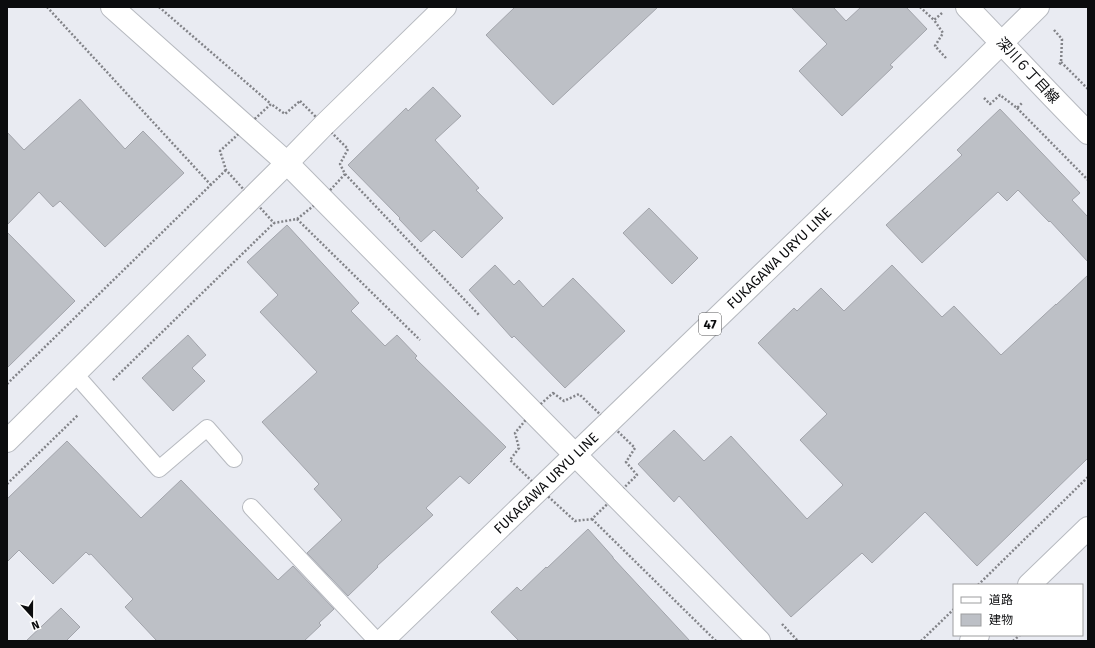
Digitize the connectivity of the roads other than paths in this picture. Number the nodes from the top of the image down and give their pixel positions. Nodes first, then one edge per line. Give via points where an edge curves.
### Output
1 (112, 7) edge
2 (445, 7) edge
3 (967, 7) edge
4 (1038, 7) edge
5 (1002, 42) junction
6 (1088, 133) edge
7 (287, 163) junction
8 (75, 374) junction
9 (7, 441) edge
10 (574, 454) junction
11 (234, 459) dead end
12 (252, 507) dead end
13 (1088, 528) edge
14 (1030, 584) edge
15 (377, 641) edge
16 (382, 641) edge
17 (759, 641) edge

1 - 7 street
2 - 7 street
3 - 5 street, 深川６丁目線
4 - 5 street, FUKAGAWA URYU LINE / 47
5 - 6 street, 深川６丁目線
5 - 10 street, FUKAGAWA URYU LINE / 47
7 - 8 street
7 - 10 street
8 - 9 street
8 - 11 lane via 159,470 207,428
10 - 16 street, FUKAGAWA URYU LINE / 47
10 - 17 street
12 - 15 lane
13 - 14 street

